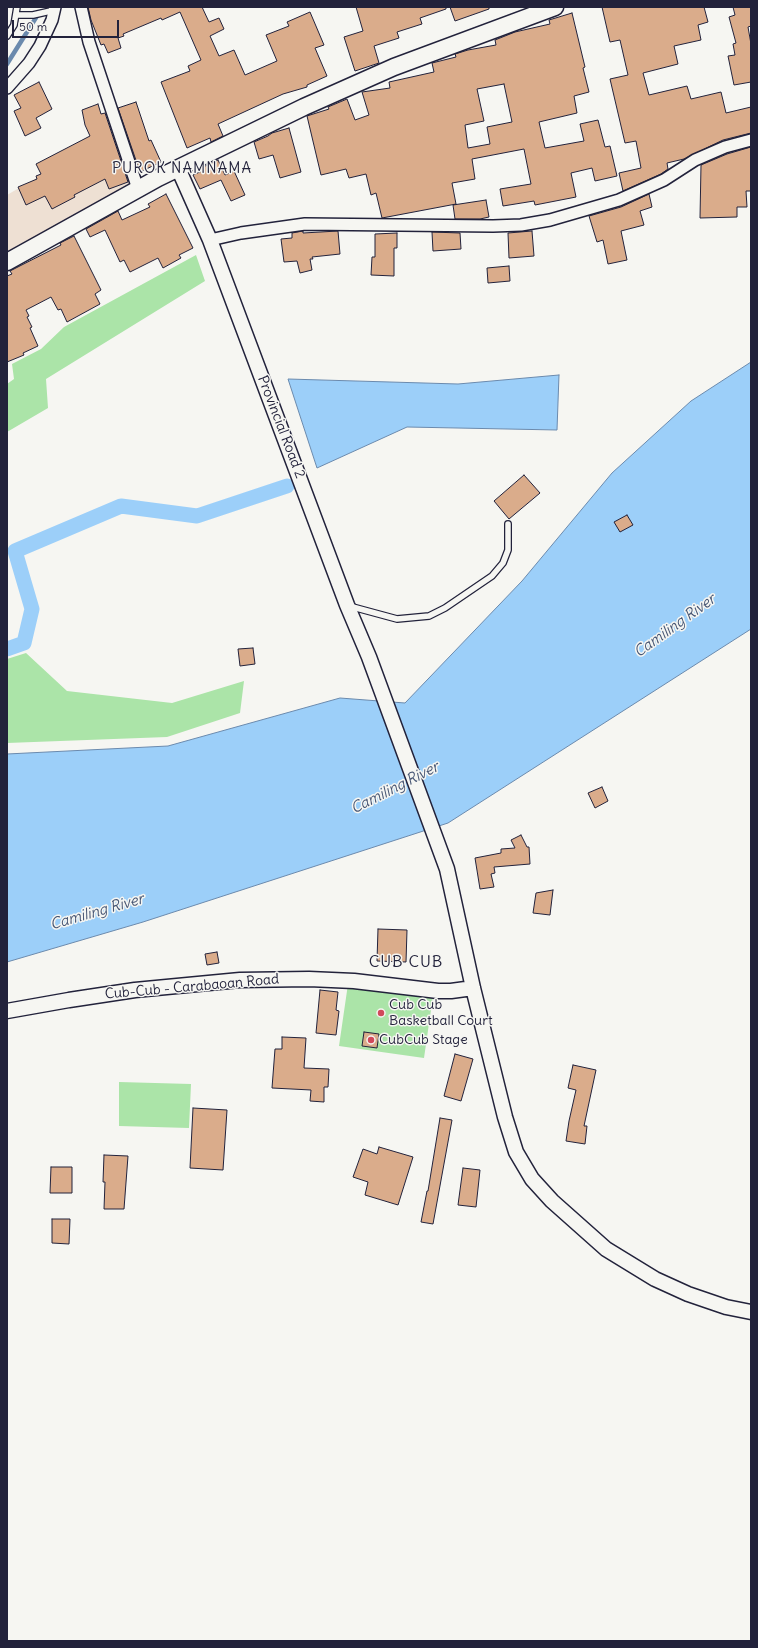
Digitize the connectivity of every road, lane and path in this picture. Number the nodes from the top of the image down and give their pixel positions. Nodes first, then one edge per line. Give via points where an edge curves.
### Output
1 (17, 7) edge
2 (81, 7) edge
3 (555, 7) edge
4 (55, 9) edge
5 (16, 15) junction
6 (7, 36) edge
7 (7, 88) edge
8 (751, 140) edge
9 (178, 168) junction
10 (138, 189) junction
11 (210, 240) junction
12 (7, 262) edge
13 (508, 524) dead end
14 (347, 605) junction
15 (473, 988) junction
16 (7, 1011) edge
17 (751, 1312) edge

1 - 5 lane
2 - 10 street via 89,42
3 - 9 main road via 394,67
4 - 5 lane via 33,15
4 - 7 street via 40,46
5 - 6 lane via 14,25
8 - 11 street via 695,160 664,180 619,200 550,220 493,226 305,224
9 - 10 main road
9 - 11 street, Provincial Road 2
10 - 12 main road
11 - 14 street, Provincial Road 2
13 - 14 lane via 508,550 503,563 492,576 445,608 429,616 397,619
14 - 15 street, Provincial Road 2 via 369,656 447,869
15 - 16 street, Cub-Cub - Carabaoan Road via 438,991 354,981 240,980 135,990
15 - 17 street, Provincial Road 2 via 505,1117 516,1152 532,1179 552,1201 606,1249 655,1279 726,1307

